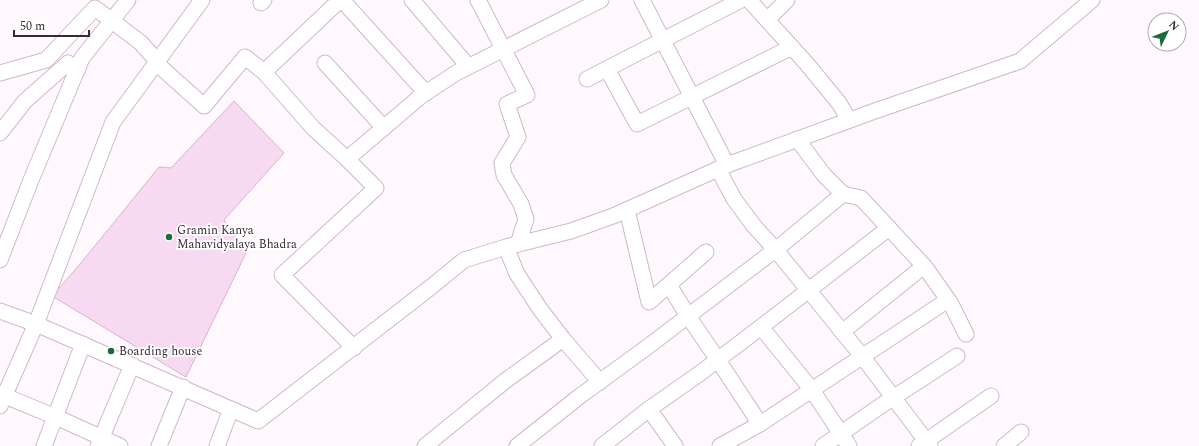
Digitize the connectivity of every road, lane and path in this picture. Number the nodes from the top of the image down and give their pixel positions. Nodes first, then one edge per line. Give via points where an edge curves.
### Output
1 (128, 0) edge
2 (202, 0) edge
3 (341, 0) edge
4 (412, 0) edge
5 (478, 0) edge
6 (602, 0) edge
7 (642, 0) edge
8 (741, 0) edge
9 (749, 0) edge
10 (787, 0) edge
11 (1092, 0) edge
12 (96, 4) edge
13 (767, 20) junction
14 (112, 21) junction
15 (663, 40) junction
16 (792, 47) junction
17 (502, 49) junction
18 (156, 62) junction
19 (325, 63) dead end
20 (468, 66) junction
21 (78, 69) junction
22 (607, 69) junction
23 (264, 72) junction
24 (0, 73) edge
25 (587, 79) dead end
26 (426, 93) junction
27 (692, 97) junction
28 (849, 120) junction
29 (384, 128) junction
30 (0, 133) edge
31 (797, 139) junction
32 (347, 159) junction
33 (723, 167) junction
34 (843, 194) junction
35 (627, 210) junction
36 (889, 228) junction
37 (512, 246) junction
38 (775, 249) junction
39 (706, 252) dead end
40 (0, 260) edge
41 (924, 266) junction
42 (669, 285) junction
43 (808, 290) junction
44 (948, 300) junction
45 (0, 311) edge
46 (688, 316) junction
47 (36, 324) junction
48 (761, 327) junction
49 (842, 332) junction
50 (966, 334) dead end
51 (562, 339) junction
52 (83, 344) junction
53 (354, 348) junction
54 (862, 356) junction
55 (957, 356) dead end
56 (718, 360) junction
57 (132, 366) junction
58 (600, 382) junction
59 (183, 388) junction
60 (812, 390) junction
61 (991, 396) dead end
62 (894, 397) junction
63 (1, 399) edge
64 (231, 409) junction
65 (649, 409) junction
66 (56, 417) junction
67 (760, 424) junction
68 (1021, 432) dead end
69 (845, 440) edge
70 (100, 442) edge
71 (925, 444) edge
72 (44, 446) edge
73 (120, 446) edge
74 (159, 446) edge
75 (216, 446) edge
76 (425, 446) edge
77 (517, 446) edge
78 (602, 446) edge
79 (675, 446) edge
80 (720, 446) edge
81 (823, 446) edge
82 (1004, 446) edge

1 - 14 street
2 - 18 street
3 - 23 street
3 - 26 street
4 - 20 street
5 - 17 street
6 - 17 street
7 - 15 street
8 - 15 street
9 - 13 street
10 - 13 street
11 - 28 street via 1020,61
12 - 14 street
12 - 24 street via 46,60
13 - 16 street
14 - 18 street via 141,43
14 - 21 street via 82,58
15 - 22 street
15 - 27 street
16 - 27 street
16 - 28 street via 839,103
17 - 20 street
17 - 37 street via 527,95 506,104 518,137 502,163 504,175 521,204 526,219
18 - 23 street via 204,106 245,57
18 - 47 street via 113,122
19 - 29 street
20 - 26 street
21 - 30 street via 68,63 25,101
21 - 40 street
22 - 25 street
22 - 27 street via 637,124
23 - 32 street via 313,128
26 - 29 street
27 - 33 street
28 - 31 street
29 - 32 street
31 - 33 street
31 - 34 street via 824,175
32 - 53 street via 376,188 282,275
33 - 35 street
33 - 38 street via 734,199
34 - 36 street via 861,198
34 - 38 street
35 - 37 street via 571,231
35 - 42 street via 649,302
36 - 41 street
36 - 43 street
37 - 51 street via 517,274
37 - 53 street via 464,260
38 - 43 street
38 - 46 street
39 - 42 street
41 - 44 street
41 - 49 street
42 - 46 street
43 - 48 street
43 - 49 street
44 - 50 street
44 - 54 street
45 - 47 street
46 - 56 street
46 - 58 street
47 - 52 street
47 - 63 street
48 - 56 street
48 - 60 street
49 - 54 street
51 - 58 street
51 - 76 street
52 - 57 street
52 - 66 street
53 - 64 street via 258,421
54 - 60 street
54 - 62 street
55 - 62 street
56 - 65 street
56 - 67 street
57 - 59 street
57 - 70 street
58 - 77 street
59 - 64 street
59 - 74 street
60 - 67 street
60 - 69 street
61 - 71 street
62 - 69 street
62 - 71 street
63 - 66 street
64 - 75 street
65 - 78 street
65 - 79 street
66 - 70 street
66 - 72 street
67 - 80 street
68 - 82 street
69 - 81 street
70 - 73 street

